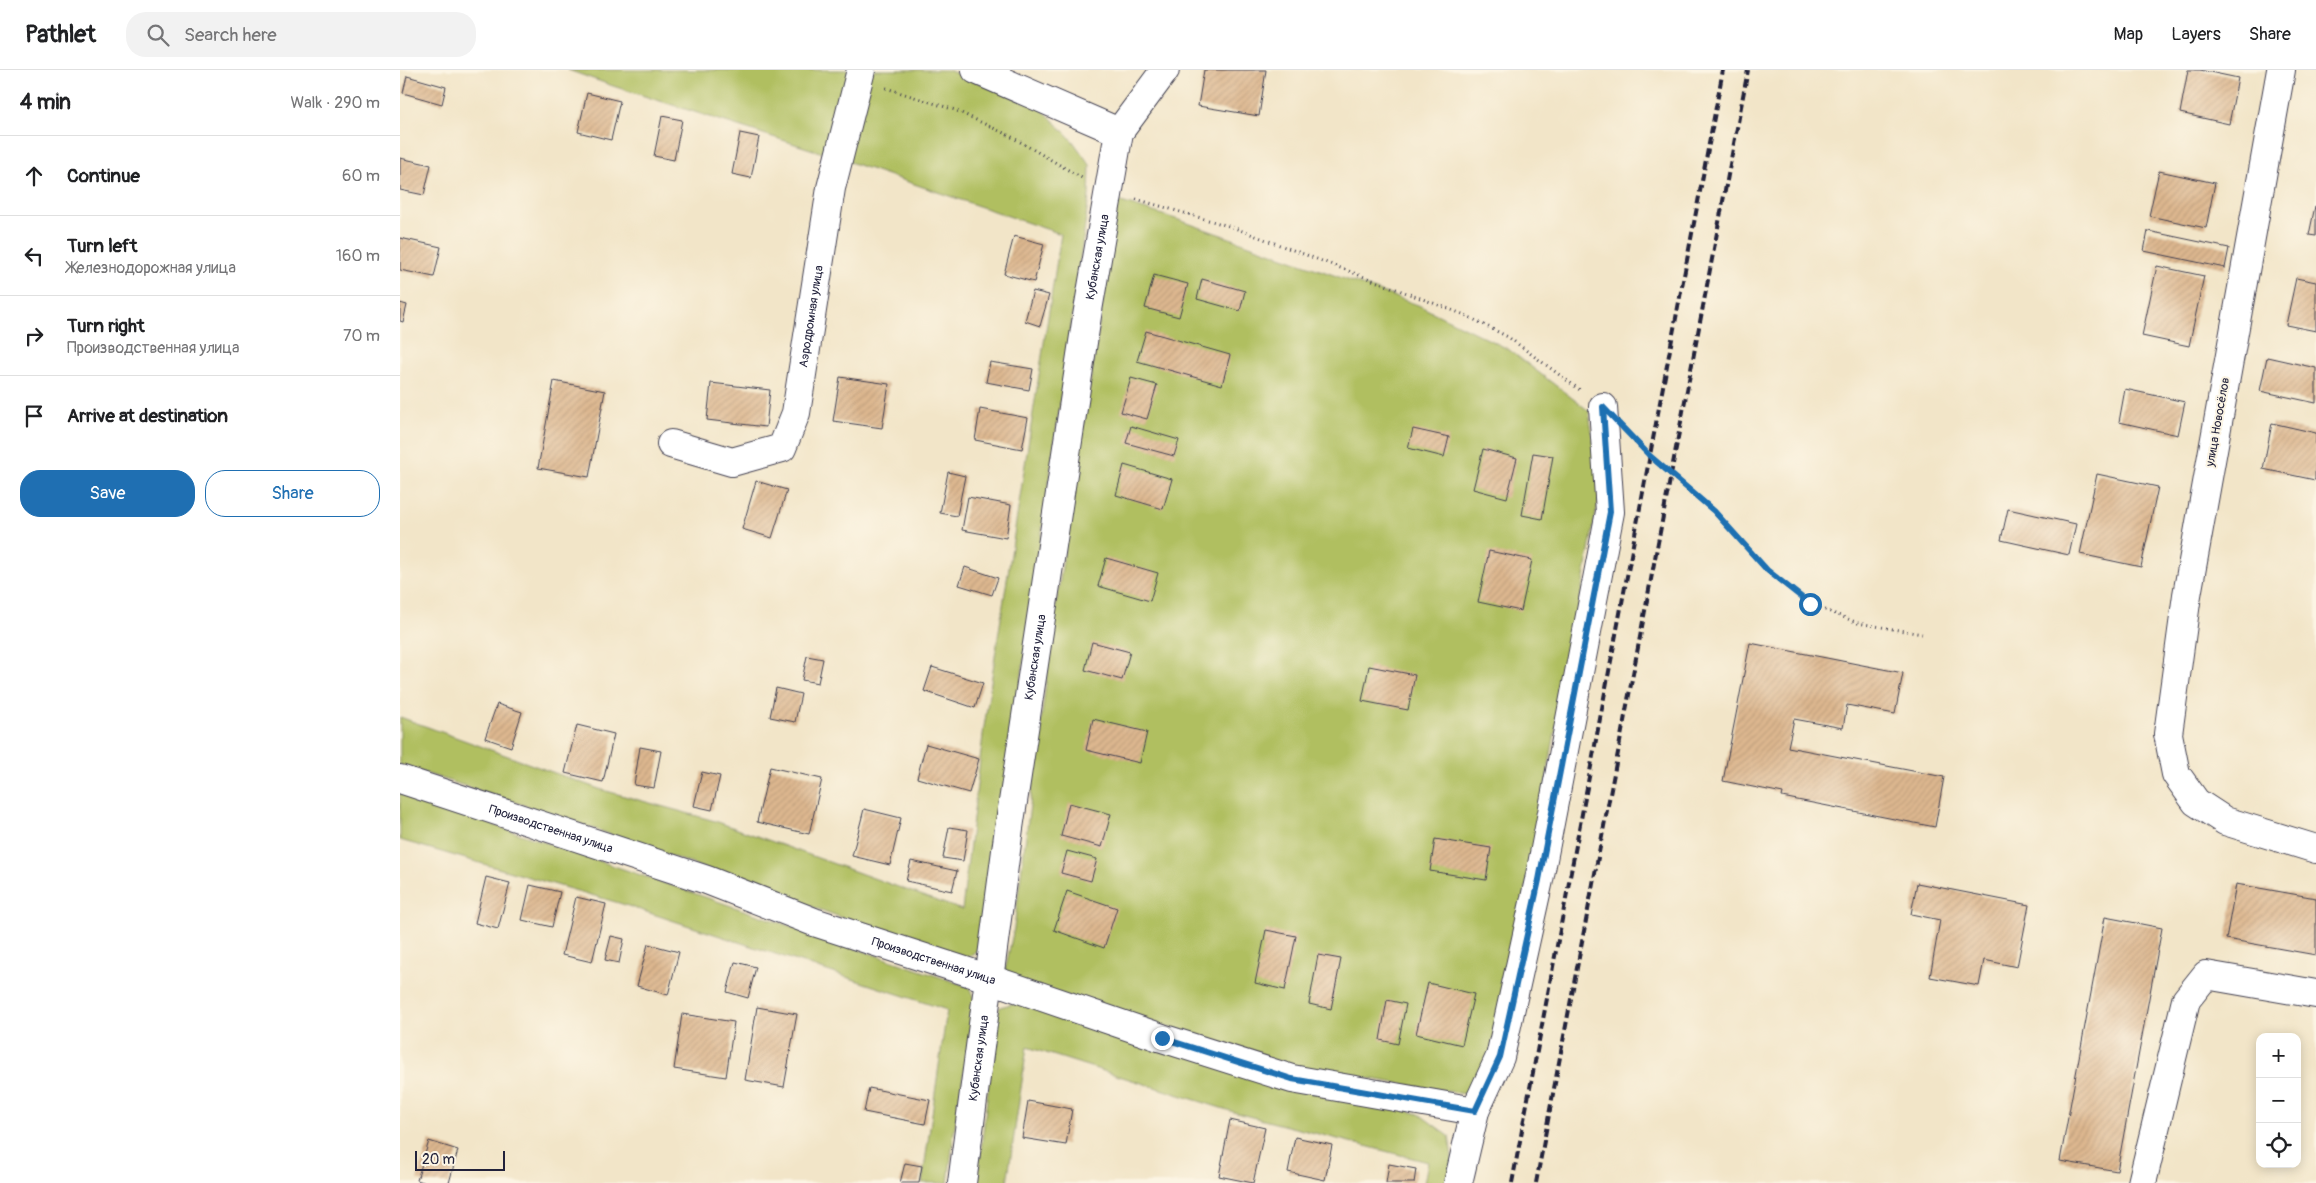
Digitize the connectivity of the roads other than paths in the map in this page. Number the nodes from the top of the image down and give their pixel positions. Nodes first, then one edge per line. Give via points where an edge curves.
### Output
1 (976, 70) edge
2 (1165, 70) edge
3 (2281, 70) edge
4 (860, 74) edge
5 (1119, 132) junction
6 (1603, 407) road end
7 (671, 444) dead end
8 (400, 779) edge
9 (2316, 849) edge
10 (990, 979) junction
11 (2316, 994) edge
12 (1475, 1111) junction
13 (962, 1183) edge
14 (1458, 1183) edge
15 (2142, 1183) edge

1 - 5 street
2 - 5 street
3 - 9 street, улица Новосёлов via 2186,595 2168,734 2176,774 2196,802 2225,821
4 - 7 street, Аэродромная улица via 831,188 796,413 782,448 732,462
5 - 10 street, Кубанская улица via 1087,316 1009,828
6 - 12 street via 1610,512 1539,880 1500,1057
8 - 10 street, Производственная улица via 707,880 814,922
10 - 12 street, Производственная улица via 1292,1079
10 - 13 street, Кубанская улица
11 - 15 street via 2206,975 2186,1000
12 - 14 street

